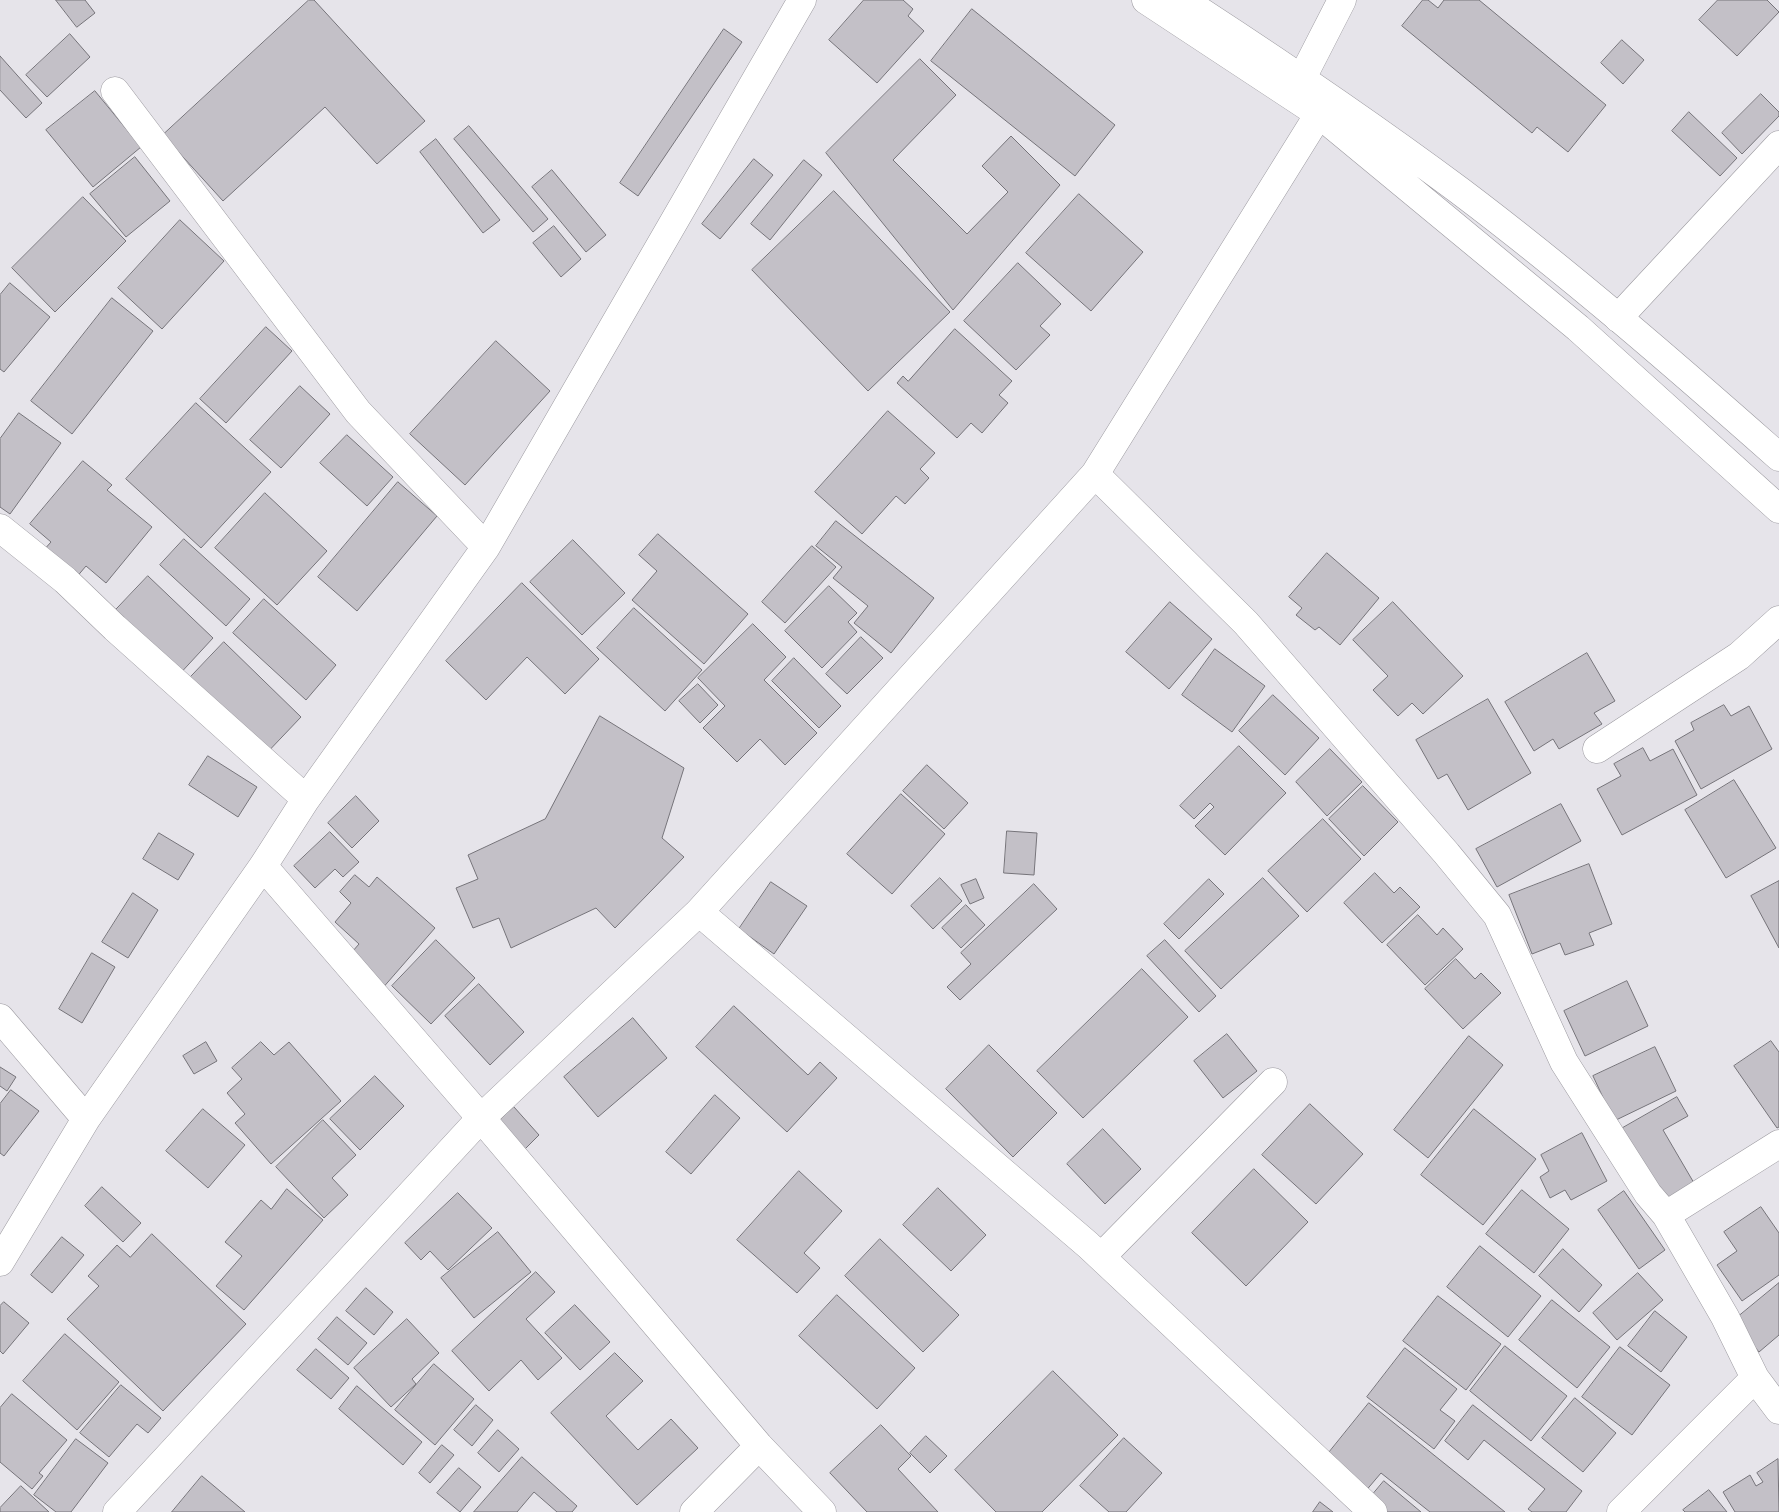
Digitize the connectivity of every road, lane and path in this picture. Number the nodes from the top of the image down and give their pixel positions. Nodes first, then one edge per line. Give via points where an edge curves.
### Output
1 (802, 0) edge
2 (1146, 0) edge
3 (1183, 0) edge
4 (1342, 0) edge
5 (1302, 78) junction
6 (114, 91) dead end
7 (1318, 114) junction
8 (1779, 145) edge
9 (1618, 318) junction
10 (1779, 457) edge
11 (1095, 474) junction
12 (1779, 509) edge
13 (0, 528) edge
14 (486, 547) junction
15 (1779, 620) edge
16 (1597, 749) dead end
17 (306, 799) junction
18 (263, 866) junction
19 (700, 912) junction
20 (0, 1018) edge
21 (1273, 1082) dead end
22 (481, 1118) junction
23 (86, 1119) junction
24 (1779, 1144) edge
25 (1666, 1215) junction
26 (1101, 1257) junction
27 (0, 1262) edge
28 (1755, 1378) junction
29 (1779, 1410) edge
30 (759, 1446) junction
31 (116, 1512) edge
32 (694, 1512) edge
33 (822, 1512) edge
34 (1373, 1512) edge
35 (1621, 1512) edge

1 - 14 street
2 - 7 street
3 - 5 street
4 - 5 street
5 - 9 street via 1460,192
6 - 14 street via 358,412
7 - 11 street
7 - 12 street via 1578,328
8 - 9 street
9 - 10 street
11 - 19 street
11 - 25 street via 1246,623 1448,854 1496,915 1564,1062 1648,1194
13 - 17 street via 65,580
14 - 17 street
15 - 16 street via 1739,656
17 - 18 street
18 - 22 street
18 - 23 street
19 - 22 street
19 - 26 street
20 - 23 street
21 - 26 street
22 - 30 street
22 - 31 street
23 - 27 street
24 - 25 street
25 - 28 street via 1725,1317
26 - 34 street
28 - 29 street
28 - 35 street
30 - 32 street
30 - 33 street

